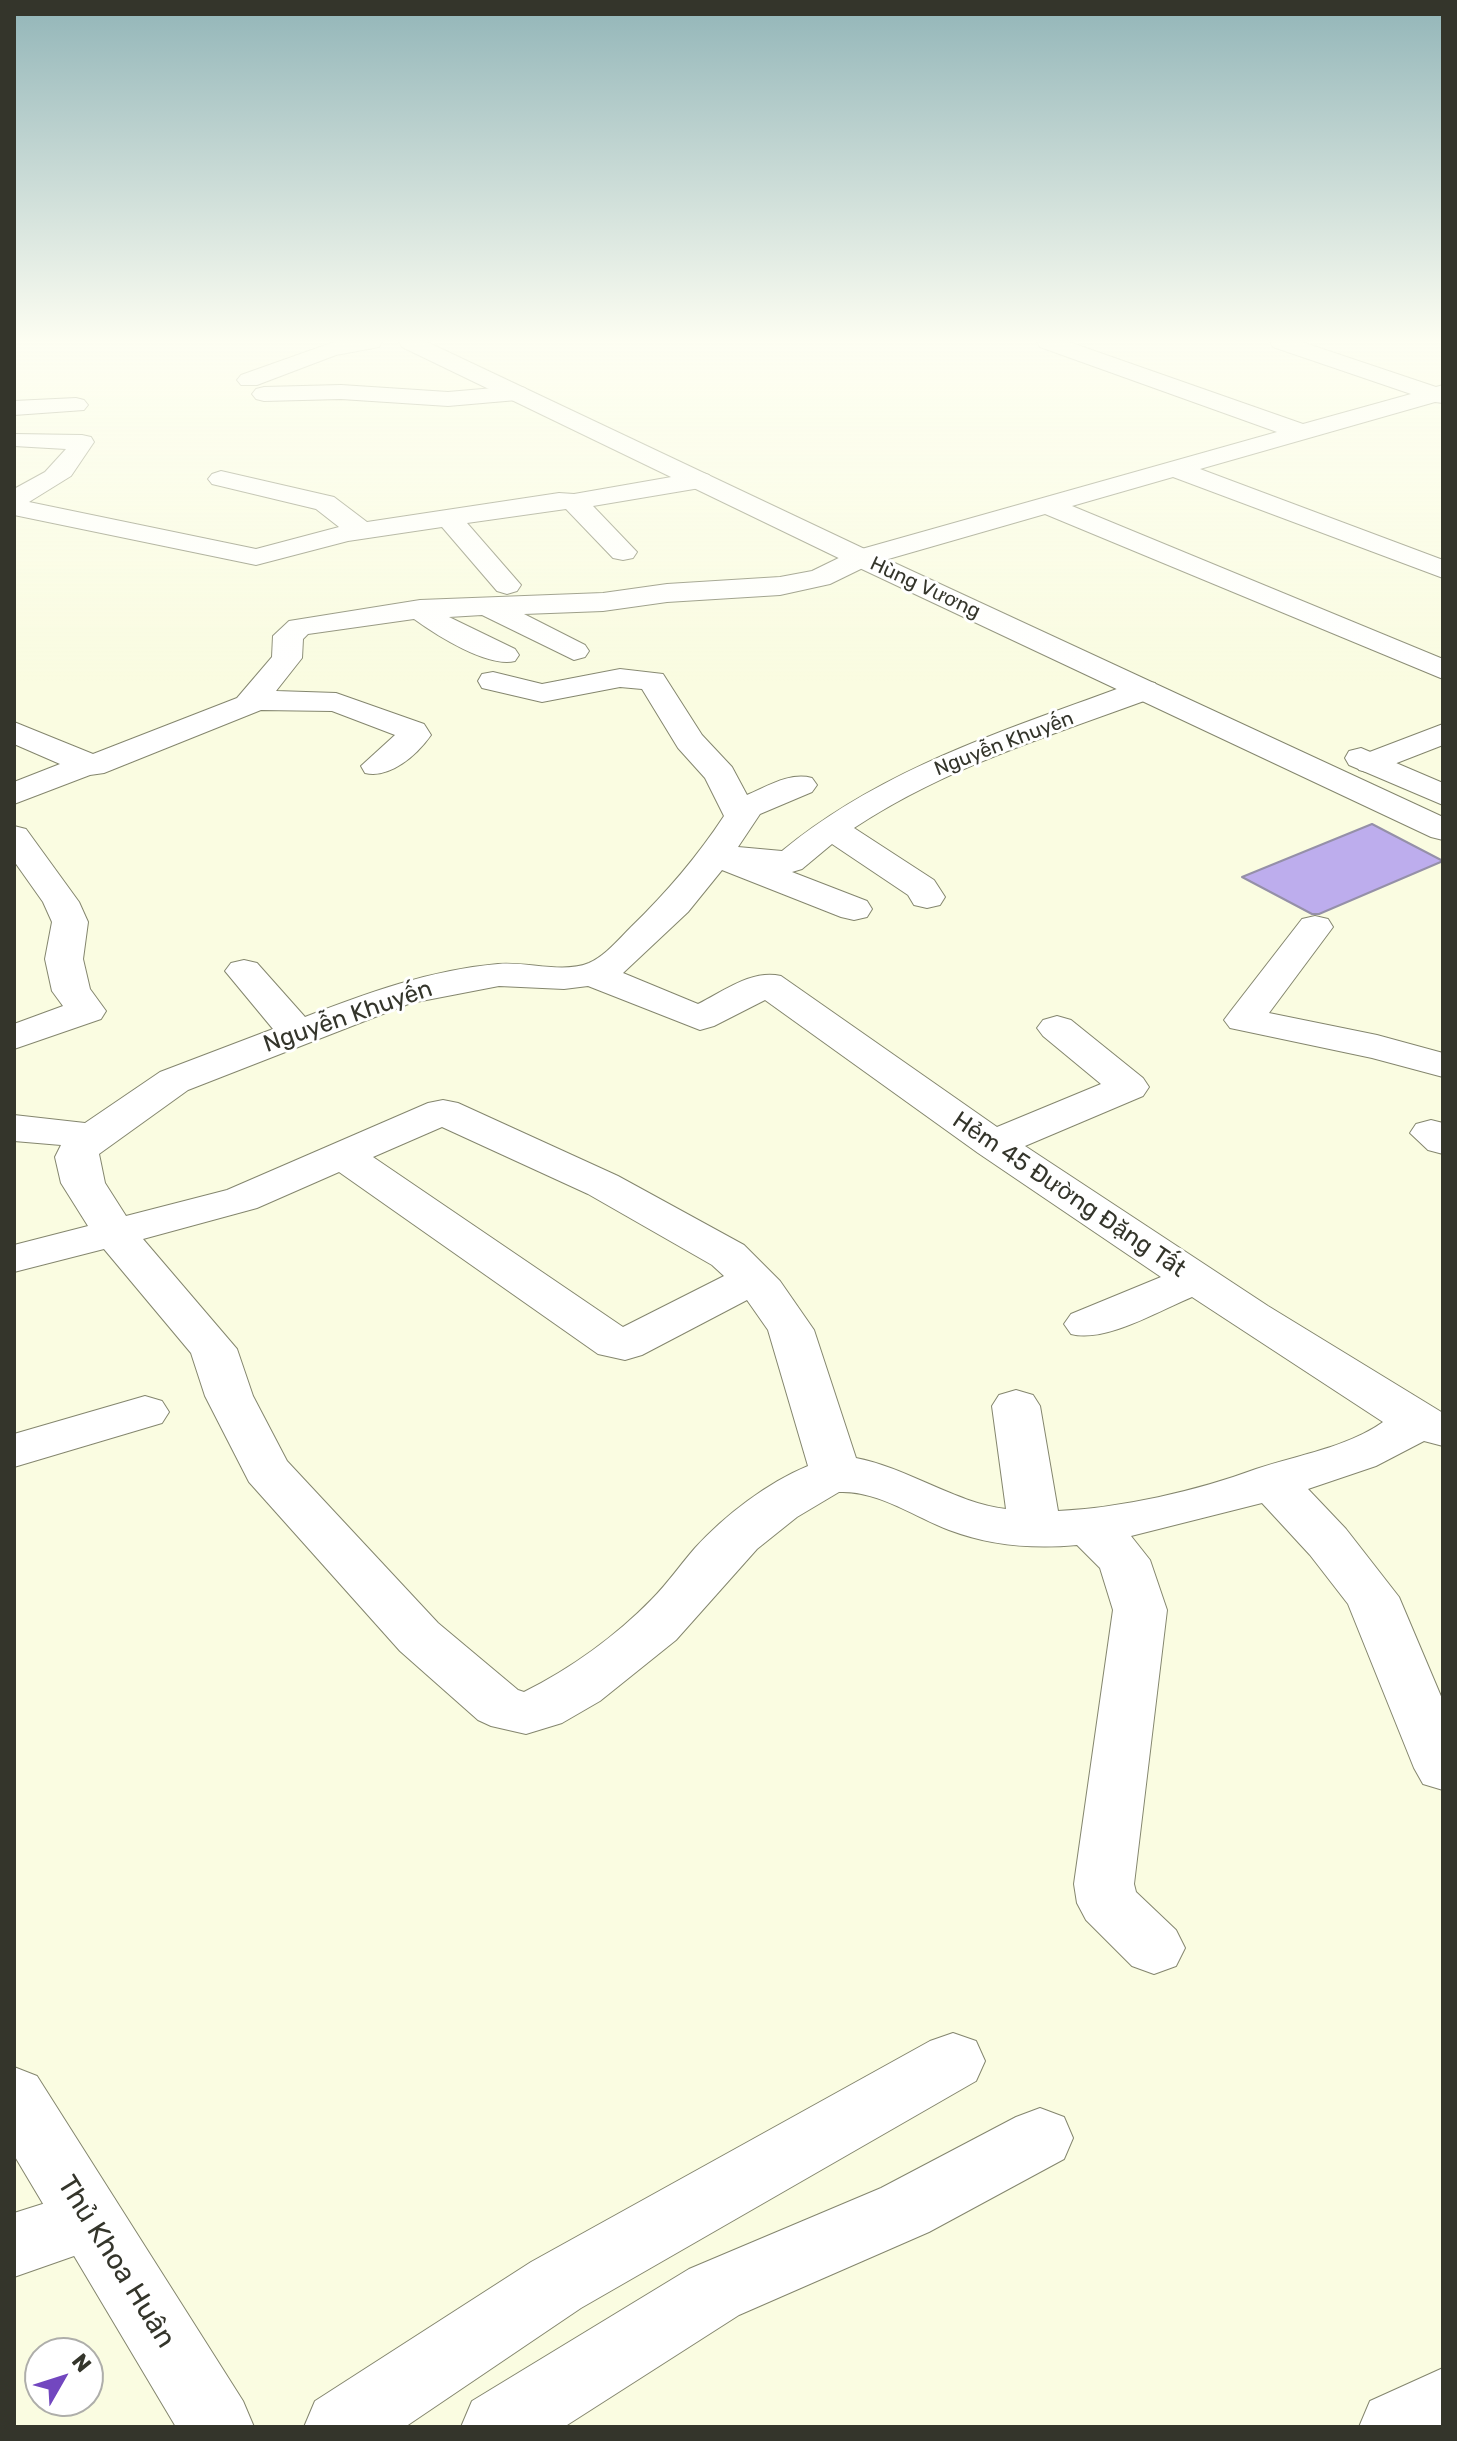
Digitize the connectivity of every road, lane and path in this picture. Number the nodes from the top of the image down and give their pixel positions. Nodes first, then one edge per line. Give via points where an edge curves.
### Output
1 (75, 456) edge
2 (649, 456) edge
3 (705, 456) edge
4 (1220, 456) edge
5 (1175, 469) junction
6 (221, 479) dead end
7 (700, 480) junction
8 (791, 495) dead end
9 (14, 499) edge
10 (574, 502) junction
11 (1047, 505) junction
12 (14, 507) edge
13 (447, 516) junction
14 (862, 527) dead end
15 (362, 531) junction
16 (904, 546) junction
17 (623, 552) dead end
18 (861, 558) junction
19 (946, 566) dead end
20 (1443, 570) edge
21 (499, 596) junction
22 (420, 609) junction
23 (574, 651) dead end
24 (1443, 670) edge
25 (1144, 690) junction
26 (253, 700) junction
27 (14, 732) edge
28 (1443, 734) edge
29 (86, 765) junction
30 (377, 766) dead end
31 (800, 785) dead end
32 (14, 794) edge
33 (1443, 795) edge
34 (740, 814) junction
35 (831, 828) junction
36 (1443, 830) edge
37 (14, 836) edge
38 (716, 855) junction
39 (927, 897) dead end
40 (854, 909) dead end
41 (1315, 927) dead end
42 (244, 971) dead end
43 (594, 975) junction
44 (1057, 1028) dead end
45 (297, 1032) junction
46 (14, 1037) edge
47 (1443, 1065) edge
48 (14, 1128) edge
49 (93, 1136) junction
50 (993, 1144) junction
51 (342, 1155) junction
52 (114, 1233) junction
53 (14, 1259) edge
54 (754, 1279) junction
55 (1196, 1279) junction
56 (1087, 1324) dead end
57 (1016, 1406) dead end
58 (145, 1412) dead end
59 (1430, 1426) edge
60 (14, 1451) edge
61 (836, 1475) junction
62 (1272, 1482) junction
63 (1062, 1528) junction
64 (1443, 1768) edge
65 (1154, 1948) dead end
66 (953, 2061) dead end
67 (14, 2096) edge
68 (1040, 2138) dead end
69 (90, 2220) junction
70 (14, 2245) edge
71 (1443, 2404) edge
72 (217, 2427) edge
73 (341, 2427) edge
74 (498, 2427) edge
75 (1396, 2427) edge

1 - 9 street via 47,485
2 - 7 street, Hùng Vương
3 - 8 street
4 - 5 street
5 - 11 street
5 - 20 street
6 - 15 street via 325,503
7 - 10 street
7 - 18 street, Hùng Vương
10 - 13 street
10 - 17 street
11 - 16 street
11 - 24 street
12 - 15 street via 256,557
13 - 15 street
13 - 21 street
14 - 16 street, Hùng Vương
16 - 18 street
16 - 19 street, Hùng Vương
18 - 21 street via 820,578 780,586 603,602
18 - 25 street, Hùng Vương
21 - 22 street
21 - 23 street
22 - 26 street via 291,630 287,658
22 - 34 street via 498,668 542,693 620,678 652,681 689,741 720,774
25 - 35 street, Nguyễn Khuyến via 939,769 865,804
25 - 36 street, Hùng Vương
26 - 29 street via 230,714
26 - 30 street via 336,702 413,731 411,739
27 - 29 street
28 - 33 street via 1357,756
29 - 32 street
31 - 34 street
34 - 38 street
35 - 38 street, Nguyễn Khuyến via 790,862
35 - 39 street
37 - 46 street via 70,922 64,959 71,991 87,1011
38 - 40 street
38 - 43 street via 622,957
41 - 47 street via 1244,1020
42 - 45 street
43 - 45 street, Nguyễn Khuyến via 499,975 420,988
43 - 50 street, Hẻm 45 Đường Đặng Tất via 700,1018 767,984
44 - 50 street via 1129,1087
45 - 49 street, Nguyễn Khuyến via 174,1081
48 - 49 street
49 - 52 street via 76,1157
50 - 55 street, Hẻm 45 Đường Đặng Tất
51 - 52 street via 242,1199
51 - 54 street via 433,1114 452,1114 670,1220 728,1255
51 - 54 street via 615,1344 625,1345
52 - 53 street
52 - 61 street via 213,1349 229,1396 283,1491 419,1637 511,1712 527,1713 581,1686 669,1614 729,1544 813,1483
54 - 61 street via 791,1330
55 - 56 street
55 - 59 street, Hẻm 45 Đường Đặng Tất
57 - 63 street
58 - 60 street
59 - 62 street
61 - 63 street via 885,1484 987,1524
62 - 63 street via 1208,1501
62 - 64 street via 1372,1597
63 - 65 street via 1124,1560 1140,1610 1104,1884 1107,1903
66 - 73 street via 556,2285
67 - 69 street, Thủ Khoa Huân
68 - 74 street via 905,2210 714,2292
69 - 70 street
69 - 72 street, Thủ Khoa Huân
71 - 75 street

